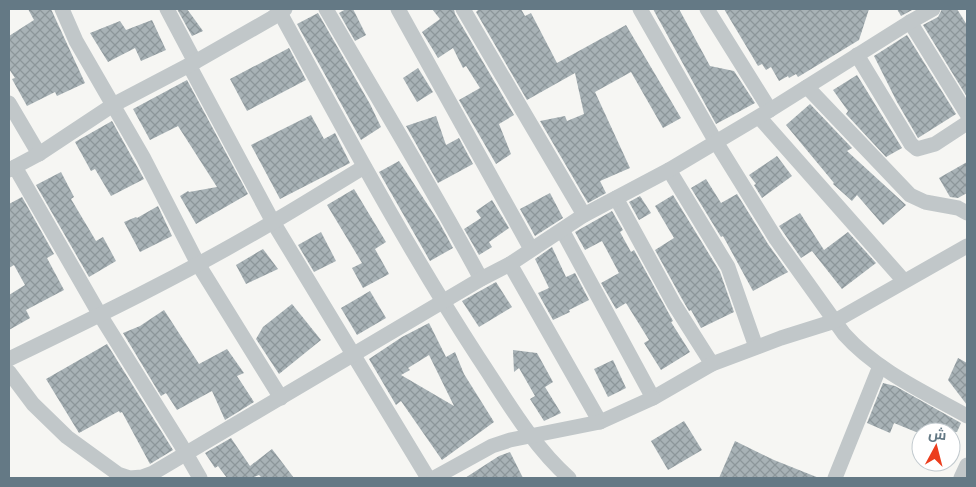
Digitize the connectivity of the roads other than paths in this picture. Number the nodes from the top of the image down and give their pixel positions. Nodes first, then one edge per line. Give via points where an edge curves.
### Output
1 (62, 9) edge
2 (167, 9) edge
3 (326, 9) edge
4 (398, 9) edge
5 (463, 9) edge
6 (640, 9) edge
7 (707, 9) edge
8 (933, 9) edge
9 (281, 10) edge
10 (910, 22) junction
11 (857, 55) junction
12 (192, 64) junction
13 (807, 87) junction
14 (9, 103) edge
15 (113, 105) junction
16 (764, 114) junction
17 (967, 114) edge
18 (967, 123) edge
19 (716, 142) junction
20 (39, 154) junction
21 (364, 166) junction
22 (12, 169) edge
23 (669, 170) junction
24 (616, 198) junction
25 (967, 213) edge
26 (584, 215) junction
27 (273, 222) junction
28 (562, 230) junction
29 (967, 246) edge
30 (531, 249) junction
31 (198, 264) junction
32 (510, 264) junction
33 (481, 279) junction
34 (904, 282) junction
35 (442, 302) junction
36 (100, 315) junction
37 (835, 321) junction
38 (756, 348) junction
39 (353, 356) junction
40 (9, 360) edge
41 (712, 364) junction
42 (880, 366) junction
43 (9, 372) edge
44 (280, 398) junction
45 (653, 398) junction
46 (967, 416) edge
47 (600, 422) junction
48 (530, 436) junction
49 (186, 454) junction
50 (967, 465) edge
51 (200, 478) edge
52 (428, 478) edge
53 (434, 478) edge
54 (569, 478) edge
55 (835, 478) edge
56 (961, 478) edge

1 - 15 street via 76,41
2 - 12 street
3 - 33 street via 445,211
4 - 30 street
5 - 26 street
6 - 19 street
7 - 16 street
8 - 10 street
9 - 12 street
9 - 21 street
10 - 11 street
10 - 17 street
11 - 13 street
11 - 18 street via 916,149 935,144
12 - 15 street
12 - 27 street
13 - 16 street
13 - 25 street via 910,195
14 - 20 street
15 - 20 street
15 - 31 street
16 - 19 street
16 - 34 street
19 - 23 street
19 - 37 street via 776,239
20 - 22 street
21 - 27 street
21 - 35 street
22 - 36 street
23 - 24 street
23 - 38 street via 728,267
24 - 26 street
24 - 41 street via 674,304
26 - 28 street
27 - 31 street
27 - 39 street
28 - 30 street
28 - 45 street
29 - 34 street
30 - 32 street
31 - 36 street
31 - 44 street
32 - 33 street
32 - 47 street
33 - 35 street
34 - 37 street
35 - 39 street
35 - 48 street
36 - 40 street
36 - 49 street
37 - 38 street
37 - 42 street via 857,348
38 - 41 street
39 - 44 street
39 - 52 street
41 - 45 street
42 - 46 street
42 - 55 street
43 - 49 street via 32,404 53,424 118,474 142,478
44 - 49 street
45 - 47 street
47 - 48 street
48 - 53 street via 492,446
48 - 54 street
49 - 51 street
50 - 56 street

